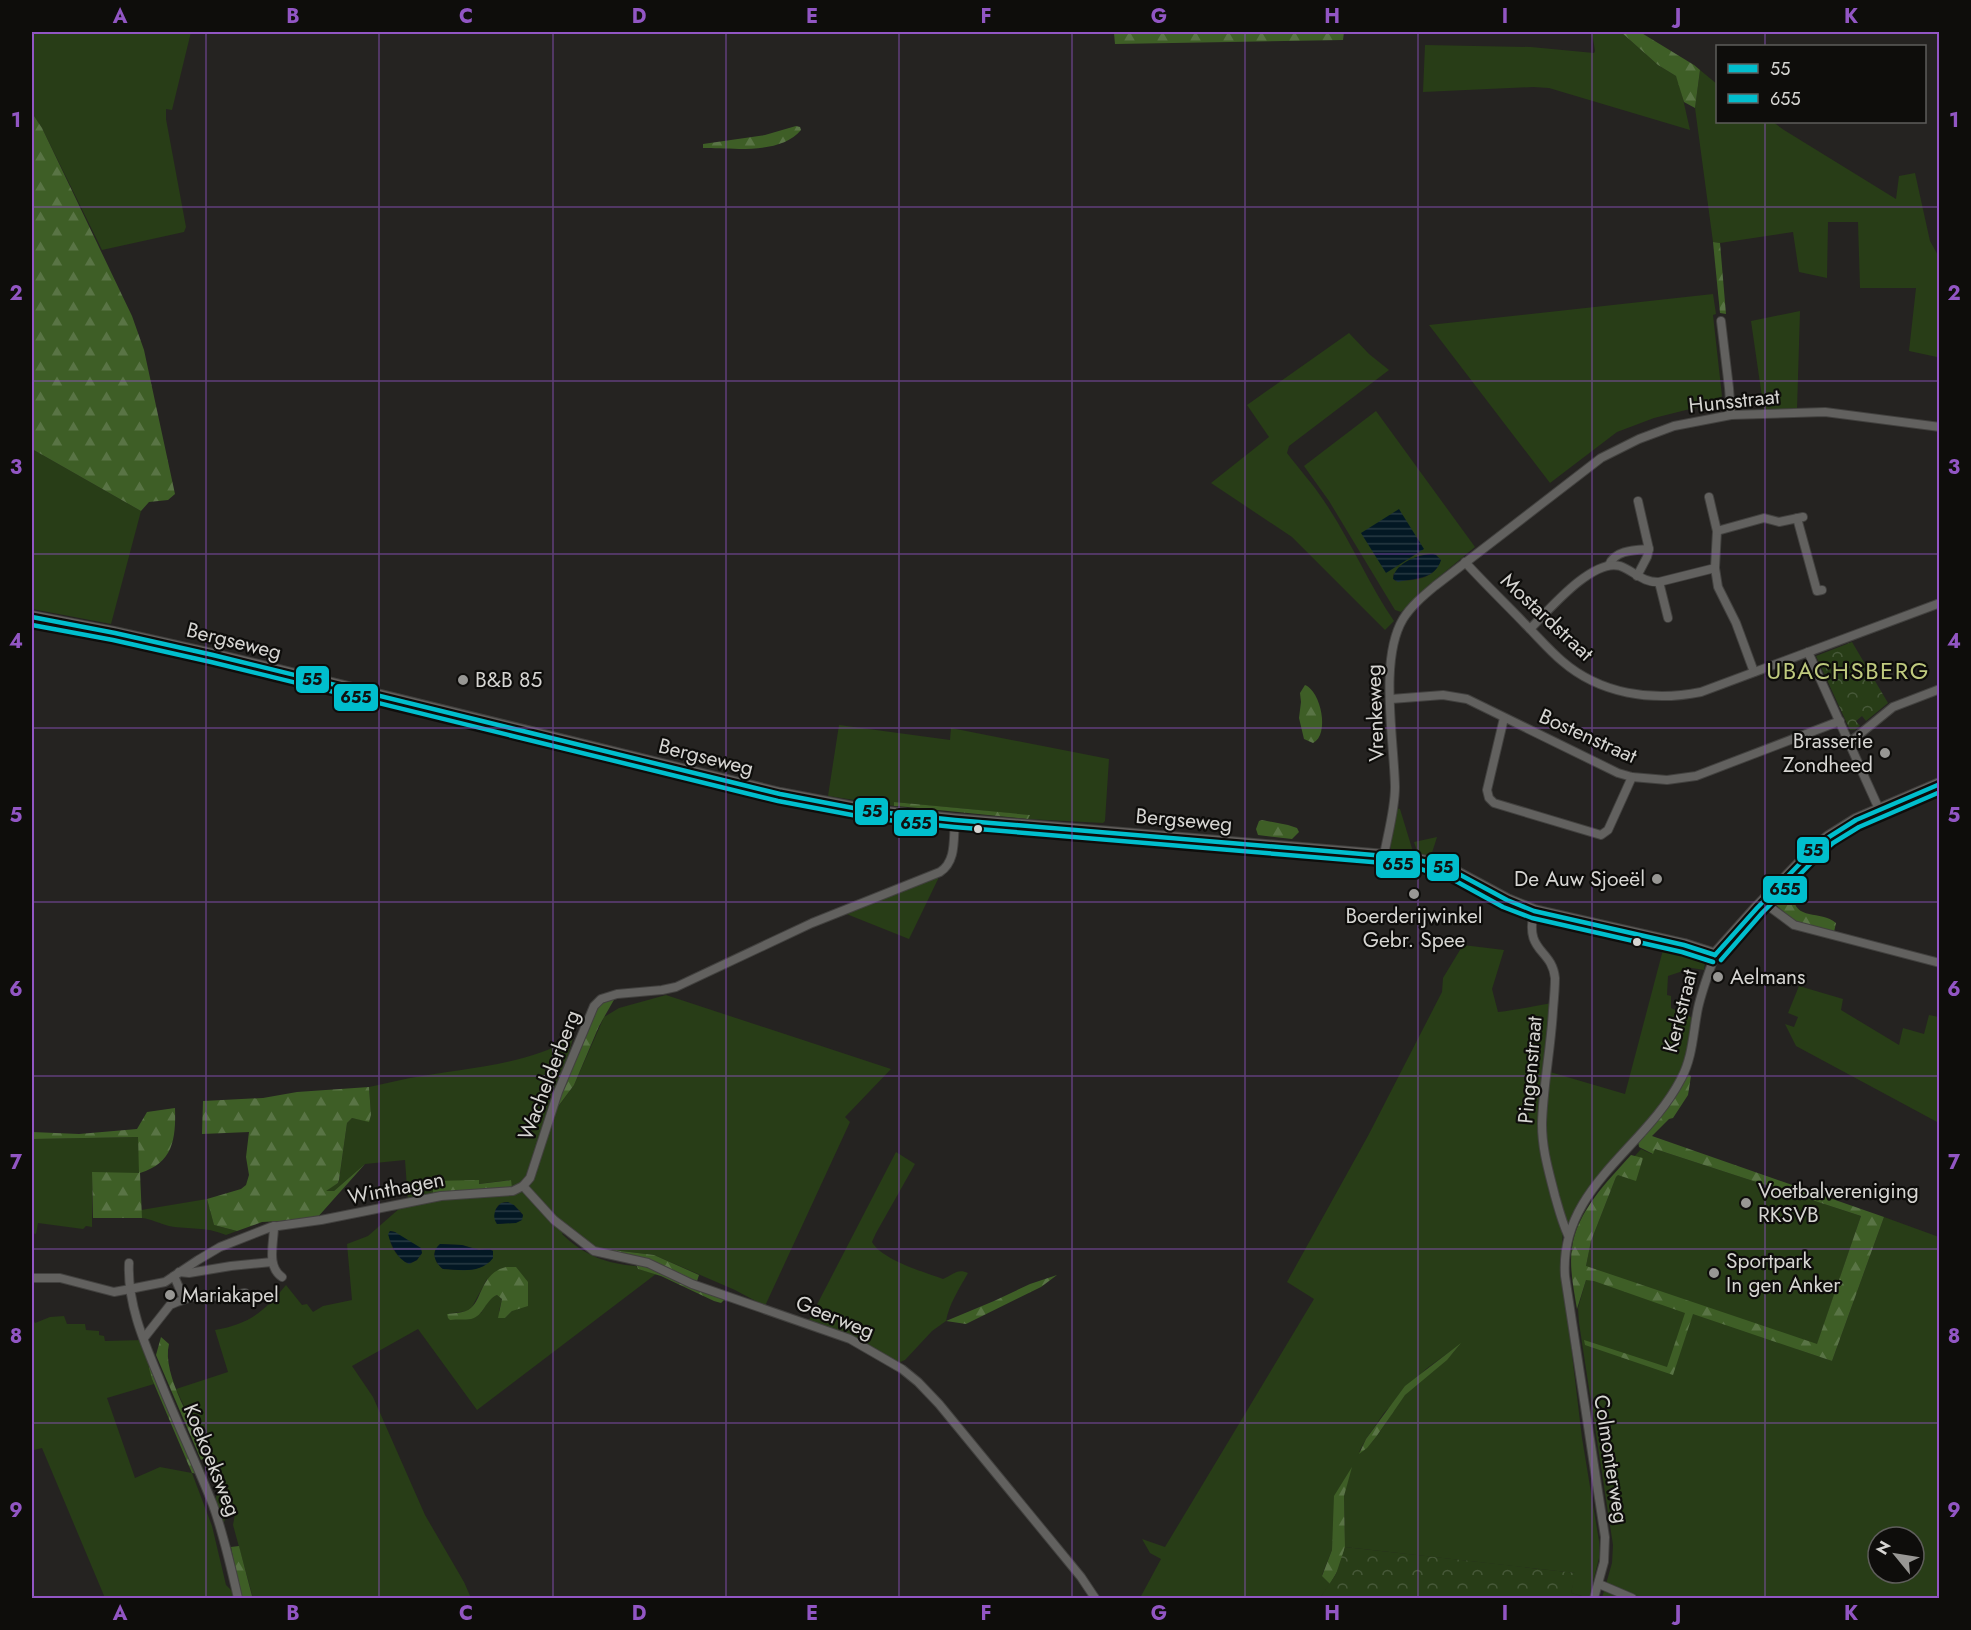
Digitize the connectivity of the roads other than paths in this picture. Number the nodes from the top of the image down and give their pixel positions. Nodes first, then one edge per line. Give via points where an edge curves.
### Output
1 (1720, 321) dead end
2 (1731, 415) junction
3 (1940, 426) edge
4 (1709, 496) dead end
5 (1638, 501) dead end
6 (1717, 531) junction
7 (1649, 549) junction
8 (1465, 562) junction
9 (1609, 565) junction
10 (1715, 568) junction
11 (1637, 576) junction
12 (1659, 582) junction
13 (1822, 590) dead end
14 (1940, 603) edge
15 (32, 617) edge
16 (1668, 618) dead end
17 (1530, 629) junction
18 (1808, 652) junction
19 (1754, 672) junction
20 (1940, 689) edge
21 (1391, 699) junction
22 (1504, 718) junction
23 (1840, 721) junction
24 (1850, 742) junction
25 (1632, 777) junction
26 (1940, 784) edge
27 (1879, 809) junction
28 (955, 820) junction
29 (1384, 855) junction
30 (1763, 902) junction
31 (1534, 911) junction
32 (1715, 955) junction
33 (1940, 963) edge
34 (523, 1186) junction
35 (274, 1226) junction
36 (1568, 1236) junction
37 (272, 1262) junction
38 (129, 1263) dead end
39 (177, 1274) junction
40 (282, 1277) dead end
41 (32, 1278) edge
42 (129, 1289) junction
43 (245, 1293) dead end
44 (184, 1299) junction
45 (1572, 1324) joint
46 (144, 1338) junction
47 (1599, 1584) junction
48 (238, 1599) edge
49 (1095, 1599) edge
50 (1594, 1599) edge
51 (1632, 1599) edge

1 - 2 street
2 - 3 street, Hunsstraat via 1838,413
2 - 8 street, Hunsstraat via 1674,426 1619,448 1584,470
4 - 6 street
5 - 7 street
6 - 10 street
6 - 13 street via 1764,518 1779,522 1800,517 1816,591
7 - 9 street via 1621,553
7 - 11 street
8 - 17 street, Mostardstraat
8 - 21 street, Vrenkeweg via 1420,598 1403,620 1391,651
9 - 11 street
9 - 17 street via 1573,586
10 - 12 street
10 - 19 street via 1718,587
11 - 12 street
12 - 16 street
14 - 18 street, Mostardstraat
15 - 28 street, Bergseweg via 213,655 780,794 868,811
17 - 19 street, Mostardstraat via 1574,670 1605,687 1626,693 1689,695
18 - 19 street, Mostardstraat
18 - 23 street
20 - 24 street via 1893,706
21 - 22 street, Bostenstraat via 1455,696
21 - 29 street, Vrenkeweg via 1395,792
22 - 25 street, Bostenstraat
22 - 25 street via 1487,790 1494,803 1601,836 1608,830
23 - 24 street
23 - 25 street, Bostenstraat via 1696,776 1667,780
24 - 27 street
26 - 27 street, Kerkstraat
27 - 30 street, Kerkstraat via 1814,849
28 - 29 street, Bergseweg
28 - 34 street, Wachelderberg via 951,860 940,872 812,923 676,987 617,994 597,1003 558,1092 530,1178
29 - 31 street, Bergseweg via 1427,862 1455,872
30 - 32 street, Kerkstraat
30 - 33 street via 1794,925
31 - 32 street, Bergseweg
31 - 36 street, Pingenstraat via 1532,936 1551,964 1555,980 1543,1147
32 - 36 street, Kerkstraat via 1680,1081 1656,1116 1586,1196
34 - 35 street, Winthagen via 513,1191 441,1196
34 - 49 street, Geerweg via 554,1220 594,1251 648,1263 692,1284 850,1339 902,1369 939,1404
35 - 37 street
35 - 39 street, Winthagen via 220,1247
36 - 45 street, Kerkstraat via 1564,1267
37 - 39 street, Winthagen
37 - 40 street via 274,1271
38 - 42 street
39 - 42 street, Winthagen via 165,1282
39 - 44 street
41 - 42 street, Winthagen via 60,1278 114,1292
42 - 46 street
43 - 44 street
44 - 46 street via 170,1305
45 - 47 street, Colmonterweg via 1604,1530
46 - 48 street, Koekoeksweg via 217,1517
47 - 50 street, Colmonterweg
47 - 51 street

